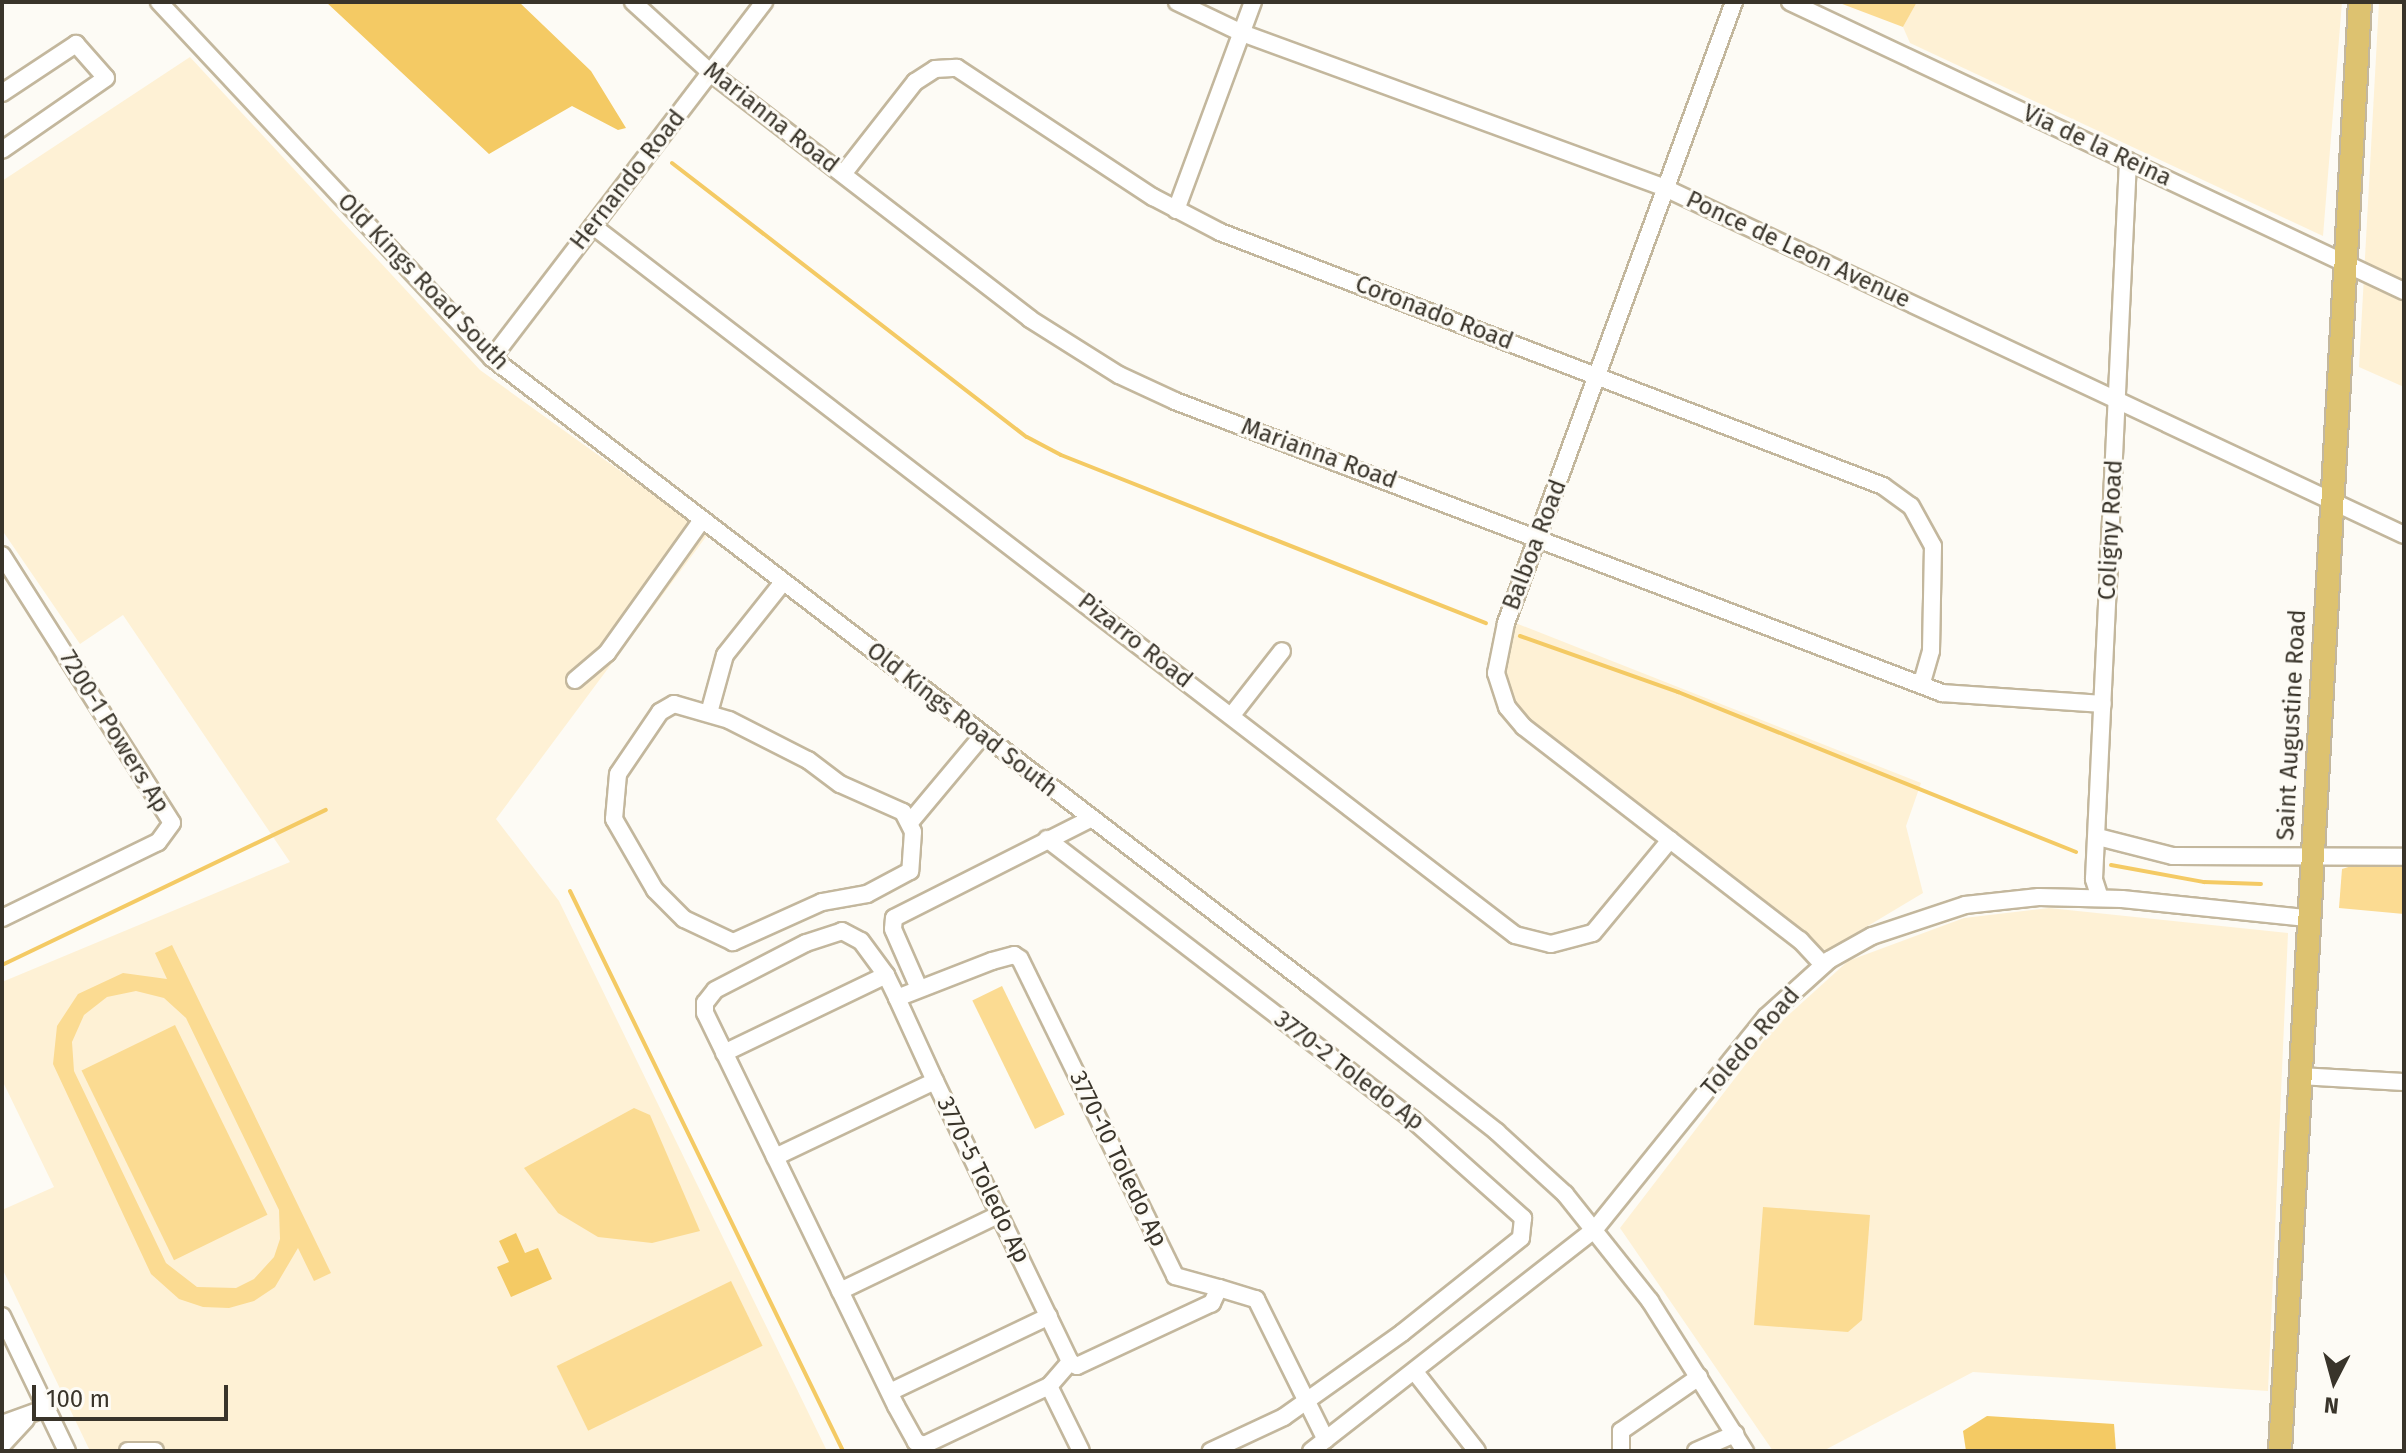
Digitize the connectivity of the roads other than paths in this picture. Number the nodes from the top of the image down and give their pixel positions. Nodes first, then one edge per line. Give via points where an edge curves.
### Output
1 (159, 2) edge
2 (633, 2) edge
3 (764, 2) edge
4 (1177, 2) edge
5 (1253, 2) edge
6 (1734, 2) edge
7 (1790, 2) edge
8 (2360, 2) edge
9 (1242, 33) junction
10 (711, 73) junction
11 (2, 93) edge
12 (2, 150) edge
13 (2128, 161) junction
14 (843, 174) junction
15 (1665, 188) junction
16 (1176, 210) junction
17 (593, 226) junction
18 (2345, 263) junction
19 (2404, 291) edge
20 (492, 358) junction
21 (1599, 375) junction
22 (2119, 402) junction
23 (2331, 502) junction
24 (702, 520) junction
25 (2404, 535) edge
26 (1538, 537) junction
27 (2, 555) edge
28 (783, 582) junction
29 (1282, 651) dead end
30 (575, 680) dead end
31 (1921, 685) junction
32 (2103, 704) junction
33 (709, 713) junction
34 (1232, 715) junction
35 (982, 736) junction
36 (1090, 819) junction
37 (911, 821) junction
38 (2098, 837) junction
39 (1047, 839) junction
40 (1670, 840) junction
41 (2311, 855) junction
42 (2404, 857) edge
43 (2100, 898) junction
44 (2, 918) edge
45 (2307, 918) junction
46 (1823, 965) junction
47 (886, 975) junction
48 (918, 986) junction
49 (897, 998) junction
50 (724, 1053) junction
51 (2299, 1076) junction
52 (935, 1081) junction
53 (2404, 1082) edge
54 (775, 1157) junction
55 (1000, 1214) junction
56 (1595, 1229) junction
57 (1219, 1288) junction
58 (840, 1291) junction
59 (2, 1316) edge
60 (1049, 1316) junction
61 (1070, 1362) junction
62 (1415, 1372) junction
63 (1699, 1377) junction
64 (1049, 1386) junction
65 (890, 1392) junction
66 (1307, 1402) junction
67 (46, 1408) junction
68 (26, 1419) junction
69 (2, 1424) edge
70 (1735, 1434) junction
71 (1326, 1440) junction
72 (2, 1445) edge
73 (67, 1451) edge
74 (128, 1451) edge
75 (155, 1451) edge
76 (1081, 1451) edge
77 (1211, 1451) edge
78 (1311, 1451) edge
79 (1477, 1451) edge
80 (1621, 1451) edge
81 (1696, 1451) edge
82 (1745, 1451) edge
83 (2280, 1451) edge

1 - 20 street, Old Kings Road South
2 - 10 street, Marianna Road
3 - 10 street, Hernando Road
4 - 9 street, Ponce de Leon Avenue
5 - 9 street
6 - 15 street, Balboa Road
7 - 13 street, Via de la Reina
8 - 18 main road, Saint Augustine Road
9 - 15 street, Ponce de Leon Avenue
9 - 16 street
10 - 14 street, Marianna Road
10 - 17 street, Hernando Road
11 - 12 street via 76,44 106,78
13 - 18 street, Via de la Reina
13 - 22 street, Coligny Road
14 - 16 street, Coronado Road via 915,82 935,69 957,68
14 - 26 street, Marianna Road via 1030,319 1119,375 1197,410
15 - 21 street, Balboa Road
15 - 22 street, Ponce de Leon Avenue
16 - 21 street, Coronado Road via 1220,232
17 - 20 street, Hernando Road
17 - 34 street, Pizarro Road
18 - 19 street, Via de la Reina
18 - 23 main road, Saint Augustine Road
20 - 24 street, Old Kings Road South
21 - 26 street, Balboa Road
21 - 31 street, Coronado Road via 1883,486 1905,501 1928,531 1935,561 1931,651
22 - 23 street, Ponce de Leon Avenue
22 - 32 street, Coligny Road
23 - 25 street, Ponce de Leon Avenue
23 - 41 main road, Saint Augustine Road
24 - 28 street, Old Kings Road South
24 - 30 street via 607,653
26 - 31 street, Marianna Road
26 - 40 street, Balboa Road via 1498,653 1499,688 1524,727
27 - 44 street, 7200-1 Powers Ap via 172,823 158,842
28 - 33 street via 725,655
28 - 35 street, Old Kings Road South
29 - 34 street
31 - 32 street, Marianna Road via 1958,696
32 - 38 street, Coligny Road
33 - 37 street via 808,760 840,784 903,812
33 - 37 street via 674,704 660,712 618,774 615,788 620,832 655,890 695,926 733,942 822,902 858,897 899,879 910,871
34 - 40 street, Pizarro Road via 1525,940 1568,943 1593,933
35 - 36 street, Old Kings Road South
35 - 37 street
36 - 39 street
36 - 56 street, Old Kings Road South via 1497,1132
38 - 41 street via 2173,856
38 - 43 street, Coligny Road via 2094,879
39 - 48 street via 894,918 893,929
39 - 66 street, 3770-2 Toledo Ap via 1412,1119 1523,1218 1525,1226 1514,1245
40 - 46 street, Balboa Road via 1800,940
41 - 42 street
41 - 45 main road, Saint Augustine Road
43 - 45 street, Toledo Road
43 - 46 street, Toledo Road via 2039,897 1965,905 1872,936
45 - 51 main road, Saint Augustine Road
46 - 56 street, Toledo Road via 1766,1017
47 - 49 street
47 - 50 street
47 - 50 street via 850,932 827,934 715,990 705,1013
48 - 49 street, 3770-10 Toledo Ap
48 - 57 street, 3770-10 Toledo Ap via 1014,955 1020,959 1175,1276
49 - 52 street, 3770-5 Toledo Ap
50 - 54 street
51 - 53 street
51 - 83 main road, Saint Augustine Road
52 - 54 street
52 - 55 street, 3770-5 Toledo Ap
54 - 58 street
55 - 58 street
55 - 60 street, 3770-5 Toledo Ap
56 - 62 street, Toledo Road
56 - 63 street, Old Kings Road South
57 - 61 street via 1212,1303 1077,1366
57 - 66 street via 1256,1299
58 - 65 street
59 - 67 street
60 - 61 street, 3770-5 Toledo Ap
60 - 65 street
61 - 64 street
62 - 71 street, Toledo Road
62 - 79 street
63 - 70 street, Old Kings Road South
63 - 80 street via 1621,1431
64 - 65 street via 924,1445 916,1442
64 - 76 street
66 - 71 street
66 - 77 street, 3770-2 Toledo Ap
67 - 68 street
67 - 73 street
68 - 69 street
68 - 72 street
70 - 81 street
70 - 82 street, Old Kings Road South
71 - 78 street, Toledo Road
74 - 75 street

